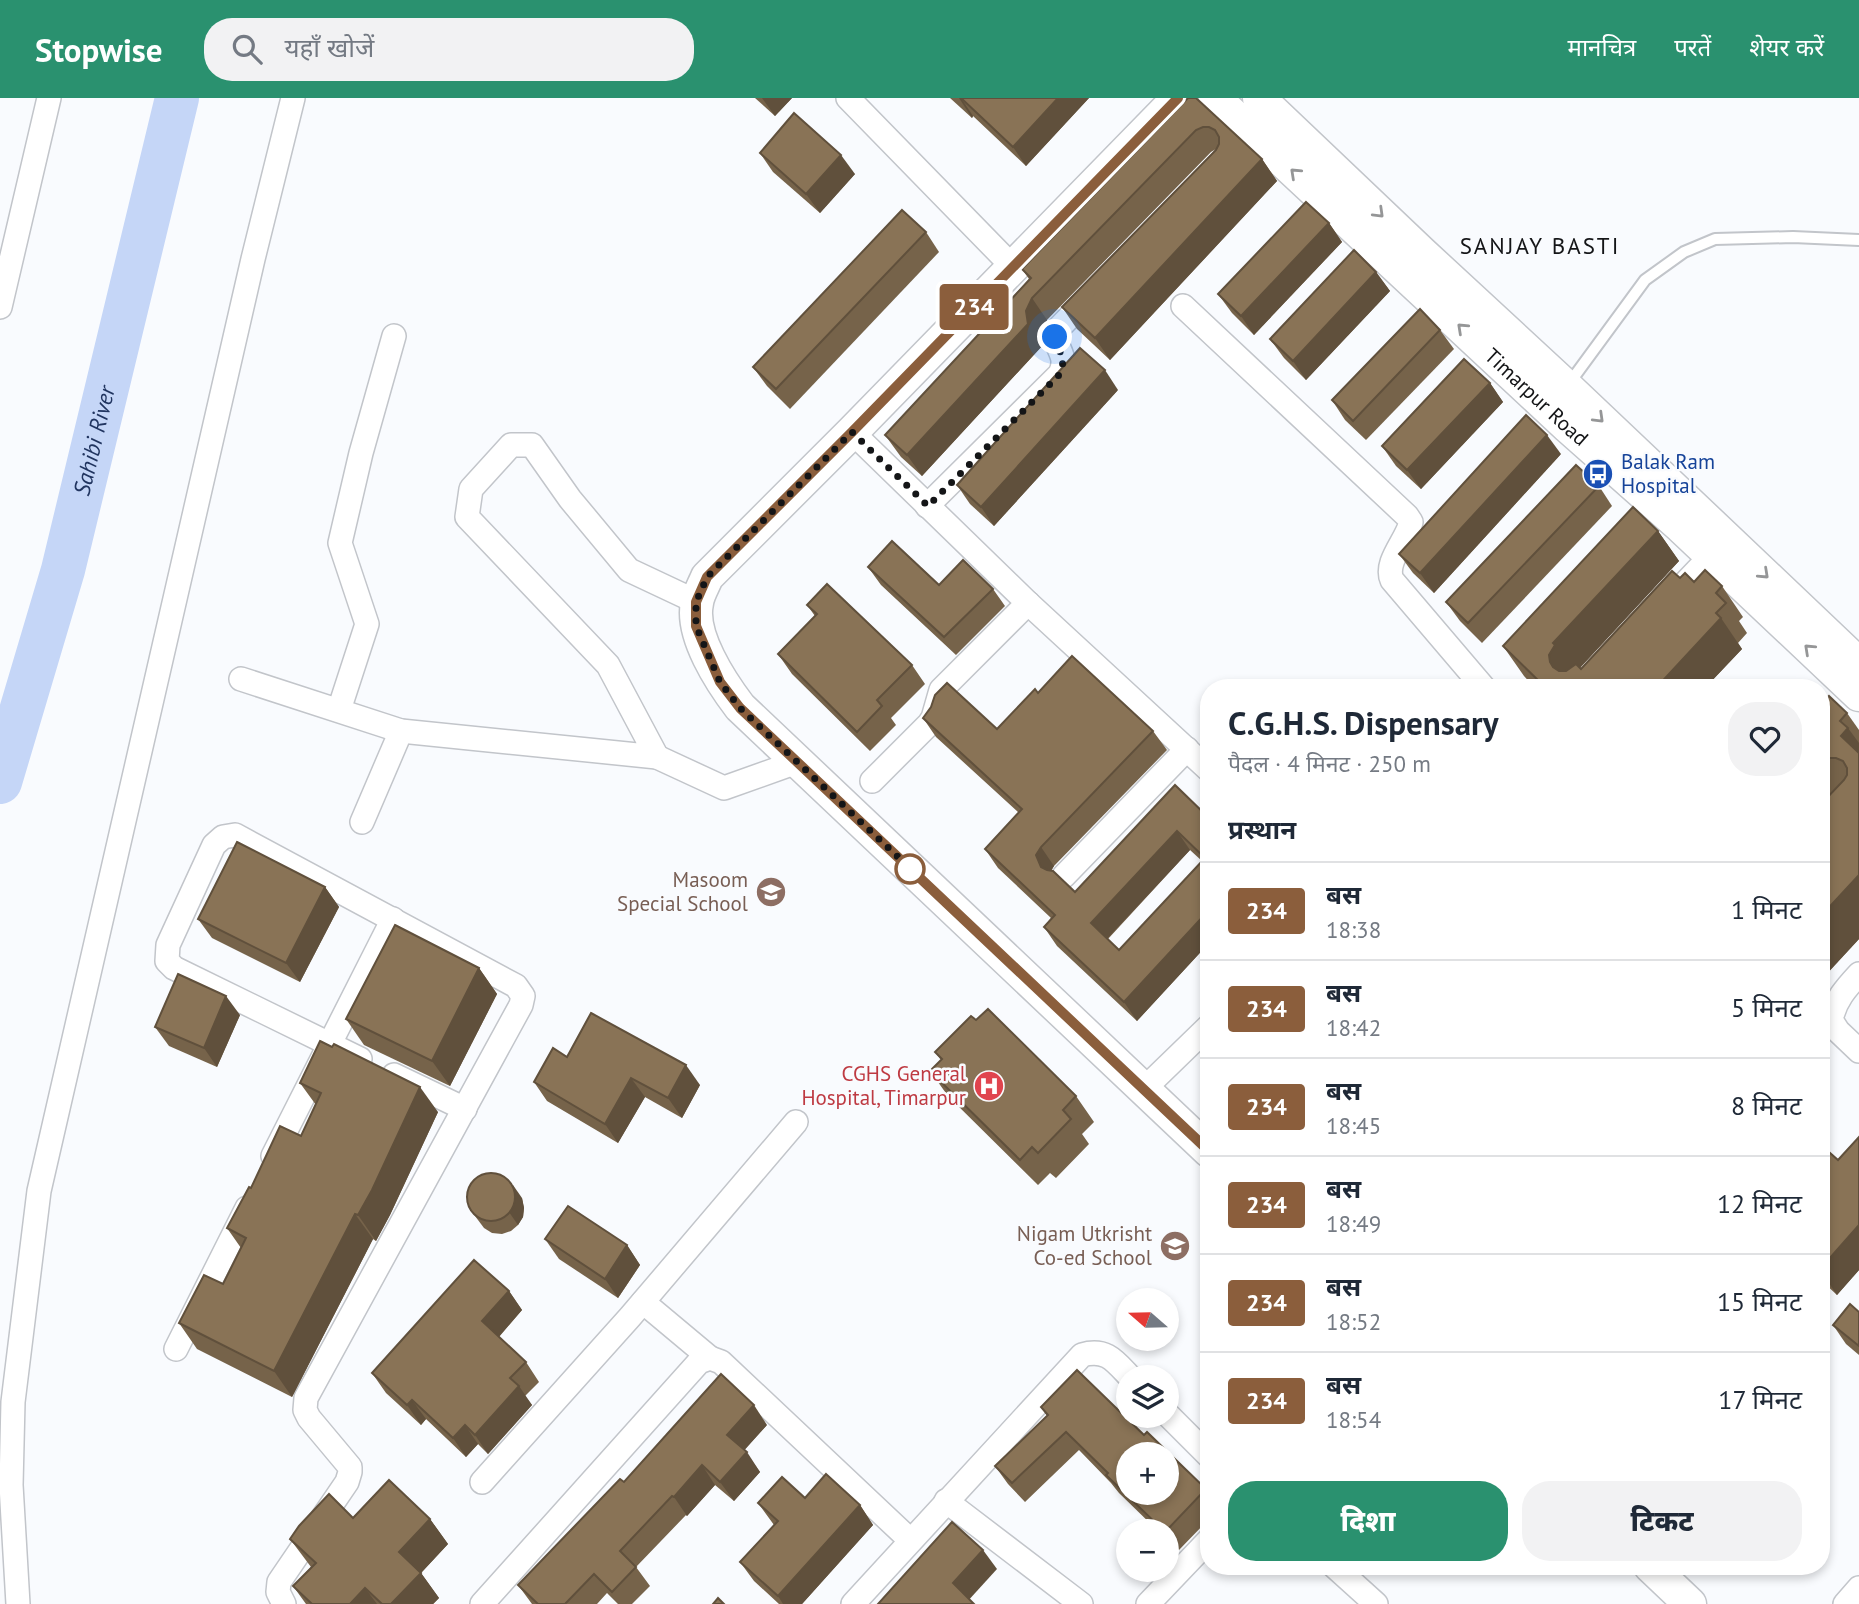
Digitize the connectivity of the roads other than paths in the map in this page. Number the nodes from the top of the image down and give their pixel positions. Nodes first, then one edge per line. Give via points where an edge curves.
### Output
1 (49, 98) edge
2 (293, 98) edge
3 (848, 98) edge
4 (1178, 98) edge
5 (1214, 98) edge
6 (1259, 98) edge
7 (1859, 240) edge
8 (1013, 267) junction
9 (1105, 281) edge
10 (1183, 306) dead end
11 (0, 307) edge
12 (394, 336) dead end
13 (1557, 397) junction
14 (852, 432) junction
15 (928, 506) junction
16 (1711, 556) junction
17 (696, 602) junction
18 (1028, 603) junction
19 (1656, 612) edge
20 (1859, 664) edge
21 (241, 679) dead end
22 (1476, 679) edge
23 (1859, 695) edge
24 (339, 710) junction
25 (401, 731) junction
26 (1187, 749) junction
27 (657, 757) junction
28 (1200, 761) edge
29 (797, 762) junction
30 (872, 781) dead end
31 (362, 822) dead end
32 (1064, 876) dead end
33 (393, 919) junction
34 (1859, 974) edge
35 (1200, 1035) edge
36 (329, 1044) junction
37 (1859, 1051) edge
38 (1143, 1089) junction
39 (465, 1109) junction
40 (796, 1122) dead end
41 (1200, 1143) edge
42 (643, 1302) junction
43 (176, 1349) dead end
44 (710, 1358) junction
45 (1117, 1365) edge
46 (1179, 1426) edge
47 (1200, 1447) edge
48 (482, 1482) dead end
49 (946, 1501) junction
50 (910, 1540) junction
51 (1200, 1550) edge
52 (1344, 1575) edge
53 (1659, 1575) edge
54 (1859, 1588) edge
55 (18, 1604) edge
56 (284, 1604) edge
57 (482, 1604) edge
58 (853, 1604) edge
59 (1081, 1604) edge
60 (1149, 1604) edge
61 (1376, 1604) edge
62 (1690, 1604) edge
63 (1844, 1604) edge

1 - 11 street
2 - 55 street via 39,1191 13,1402 11,1485
3 - 8 street
4 - 8 street
13 -> 5 street, Timarpur Road
6 -> 13 street, Timarpur Road via 1422,253
7 - 13 lane via 1715,239 1684,252 1645,280
8 - 14 street
9 - 15 street via 1057,330 1064,365 1060,374
10 - 22 street via 1407,516 1411,522 1390,566 1392,580
12 - 24 street via 340,543 367,624
13 - 16 street, Timarpur Road
13 -> 20 street, Timarpur Road
14 - 15 street
14 - 17 street via 707,577
15 - 18 street
16 - 19 street
23 -> 16 street, Timarpur Road
17 - 27 street via 629,570 532,445 511,445 471,489 467,517 608,665
17 - 29 street via 696,626 720,682 740,708
18 - 26 street
18 - 30 street via 941,690 929,724
21 - 24 street
24 - 25 street
25 - 27 street
25 - 31 street
26 - 28 street
26 - 32 street
27 - 29 street via 724,788
29 - 38 street
33 - 36 street
33 - 36 street via 235,835 214,845 168,945 167,961
33 - 39 street via 516,986 523,996
34 - 37 street via 1842,993 1830,1020
35 - 38 street
36 - 39 street
36 - 43 street
38 - 41 street
39 - 56 street via 306,1398 309,1418 350,1472 279,1583
40 - 42 street
42 - 44 street
42 - 48 street
44 - 50 street via 721,1362
44 - 57 street via 699,1362
45 - 49 street via 1107,1355 1082,1355
46 - 47 street
49 - 50 street
49 - 59 street
50 - 58 street
51 - 60 street
52 - 61 street
53 - 62 street
54 - 63 street

